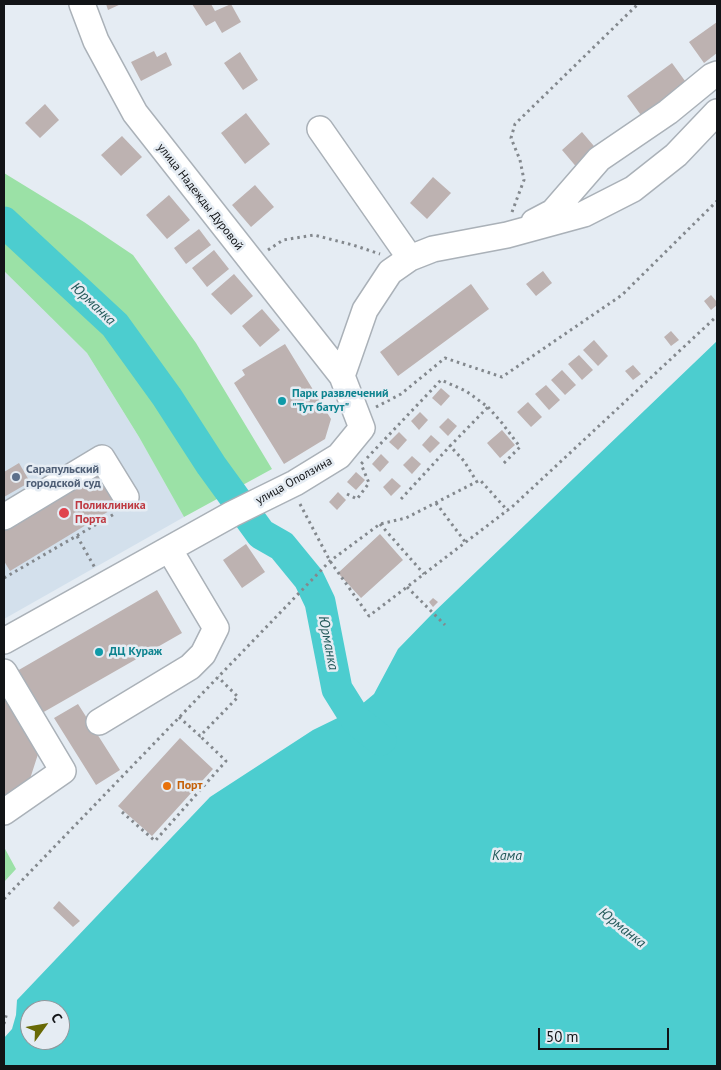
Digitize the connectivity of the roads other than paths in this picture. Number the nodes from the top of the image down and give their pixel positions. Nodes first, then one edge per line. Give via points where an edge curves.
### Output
1 (82, 4) edge
2 (717, 74) edge
3 (717, 112) edge
4 (320, 129) dead end
5 (505, 236) junction
6 (406, 260) junction
7 (342, 376) junction
8 (124, 503) road end
9 (4, 517) edge
10 (169, 549) junction
11 (4, 642) edge
12 (4, 672) edge
13 (99, 722) dead end
14 (4, 812) edge

1 - 7 street, улица Надежды Дуровой via 96,41 135,113
2 - 5 street via 598,159 553,212
3 - 5 street via 676,155 633,189 584,214
4 - 6 street
5 - 6 street via 432,249
6 - 7 street via 390,272 365,310
7 - 10 street, улица Оползина via 362,428 340,456 297,493 232,514
8 - 9 street via 102,458
10 - 11 street, улица Оползина
10 - 13 street via 216,628 203,654 190,667
12 - 14 street via 63,771

